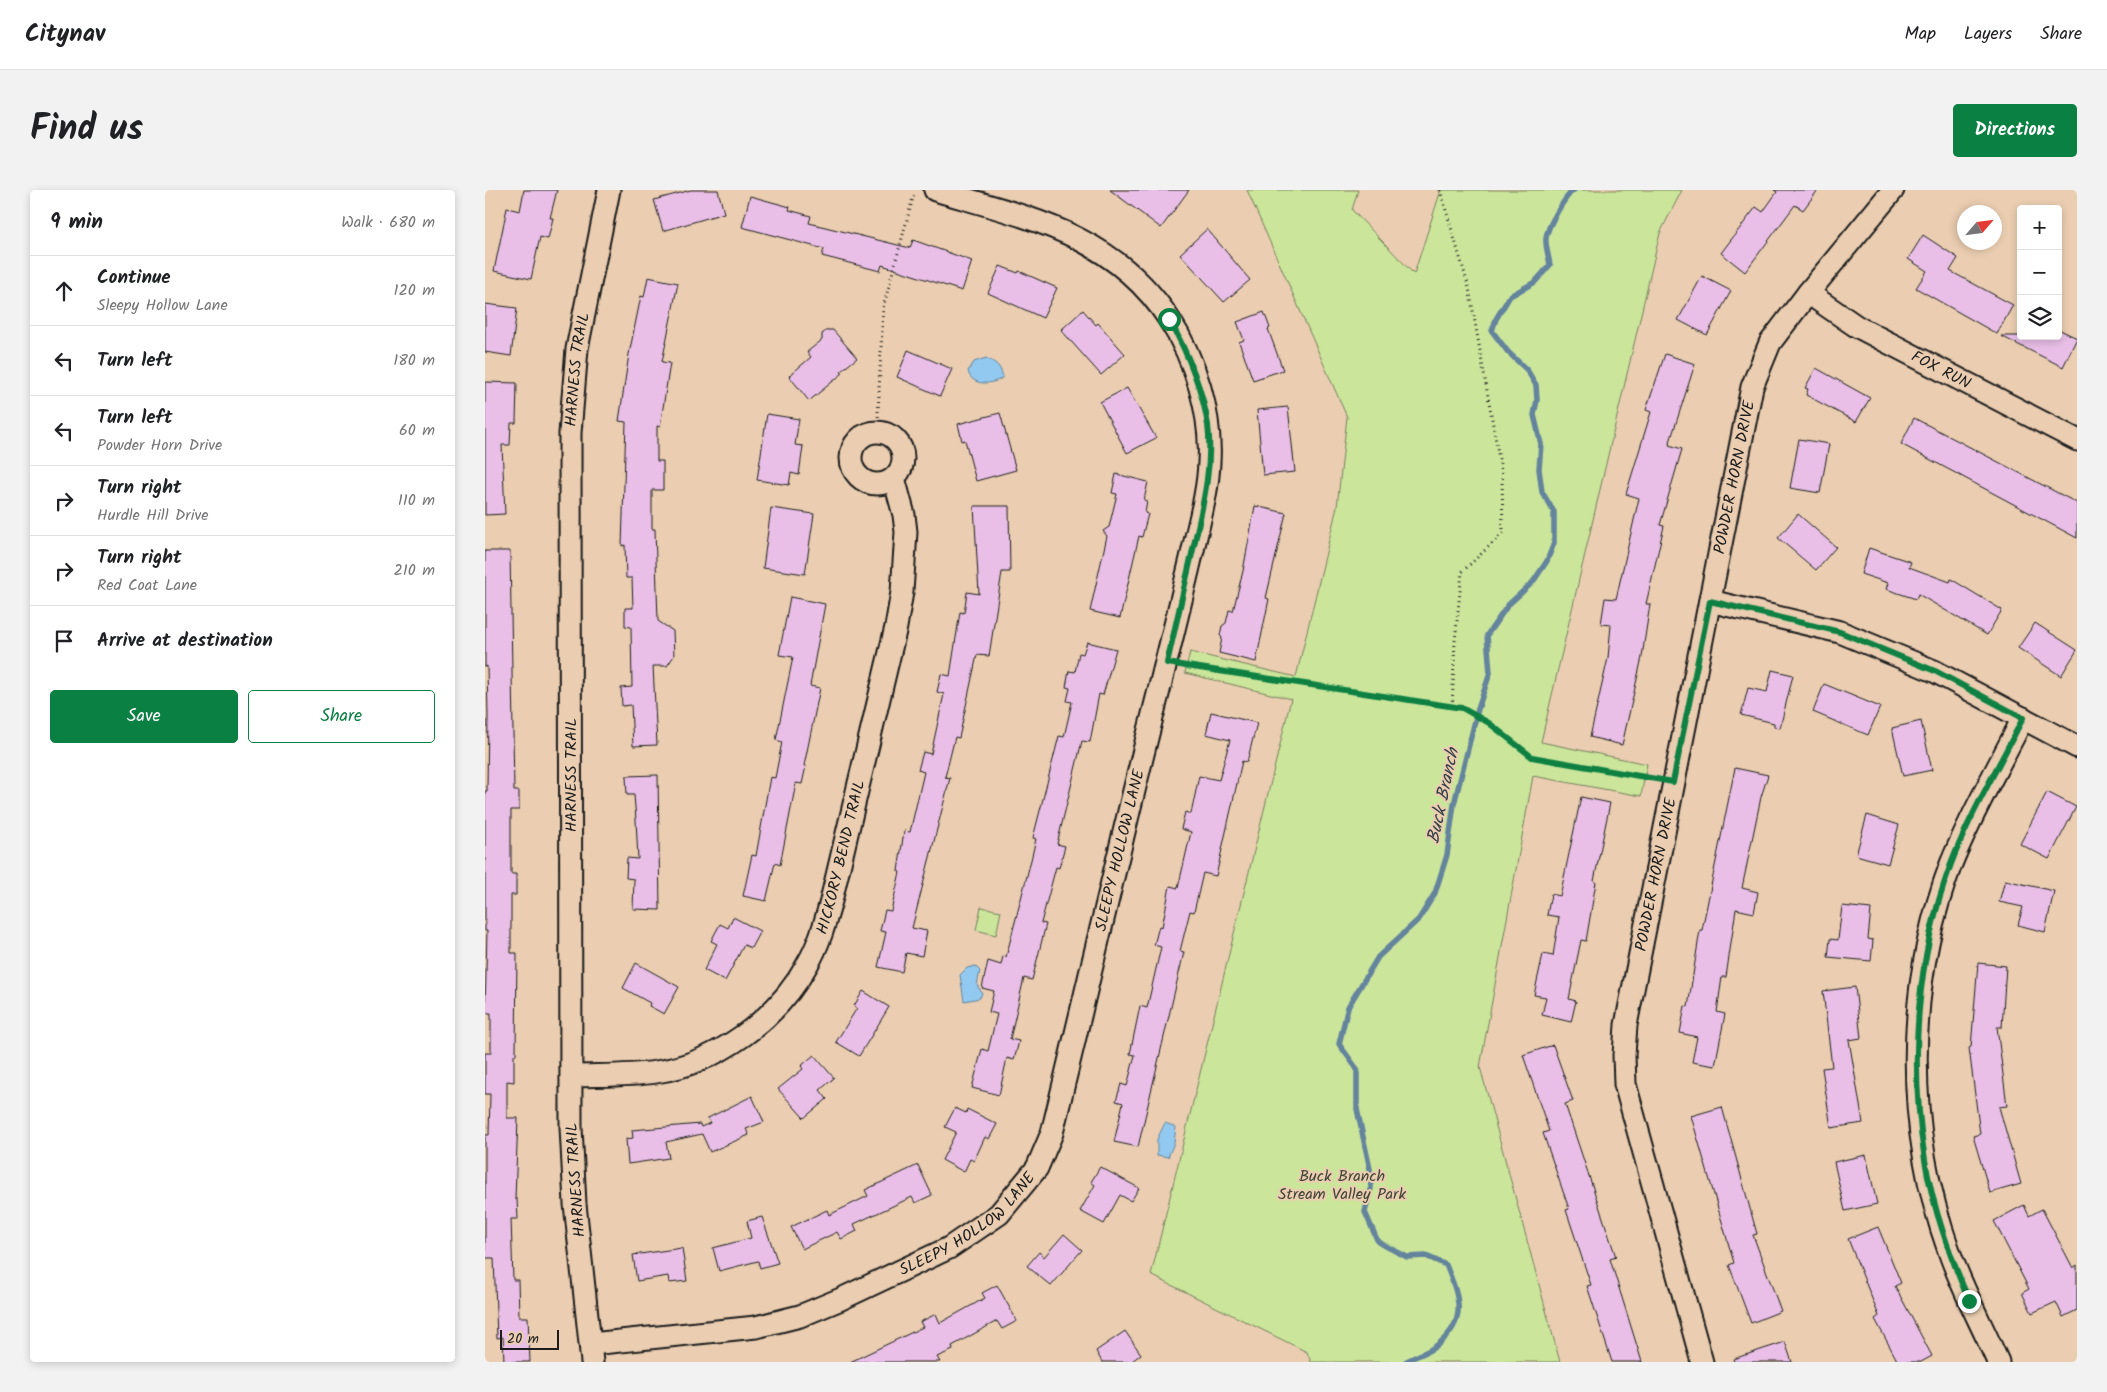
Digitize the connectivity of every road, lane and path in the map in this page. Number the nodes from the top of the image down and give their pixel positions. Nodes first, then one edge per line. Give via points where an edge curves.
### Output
1 (609, 190) edge
2 (916, 190) edge
3 (935, 190) edge
4 (1440, 190) edge
5 (1893, 190) edge
6 (1807, 293) junction
7 (879, 432) junction
8 (2077, 440) edge
9 (894, 478) junction
10 (1710, 601) junction
11 (1167, 663) junction
12 (1452, 707) junction
13 (2023, 718) junction
14 (2077, 747) edge
15 (1673, 782) junction
16 (573, 1076) junction
17 (592, 1353) edge
18 (1702, 1362) edge
19 (1998, 1362) edge

1 - 16 street, HARNESS TRAIL via 577,349 570,433
2 - 7 path via 883,308
3 - 11 street, SLEEPY HOLLOW LANE via 1075,235 1111,258 1149,293 1169,319 1188,354 1208,425 1210,462
4 - 12 path via 1469,288 1502,476 1503,533 1462,572
5 - 6 street, POWDER HORN DRIVE
6 - 8 street, FOX RUN via 1856,326
6 - 10 street, POWDER HORN DRIVE via 1769,343 1752,387
7 - 9 street via 889,434 903,450 901,470
7 - 9 street via 869,433 857,442 852,450 852,466 865,482 880,484
9 - 16 street, HICKORY BEND TRAIL via 904,515 906,546 896,627 831,901 819,942 807,966 771,1012 722,1049 657,1072
10 - 13 street via 1840,632 1935,671
10 - 15 street, POWDER HORN DRIVE
11 - 12 path
11 - 17 street, SLEEPY HOLLOW LANE via 1052,1133 1037,1168 1019,1191 999,1214 964,1240 800,1316
12 - 15 path via 1462,708 1489,723 1532,757
13 - 14 street
13 - 19 street via 1973,816 1941,896 1922,981 1916,1059 1925,1160 1933,1198 1948,1250
15 - 18 street, POWDER HORN DRIVE via 1626,1025 1625,1084
16 - 17 street, HARNESS TRAIL via 571,1127 575,1204

